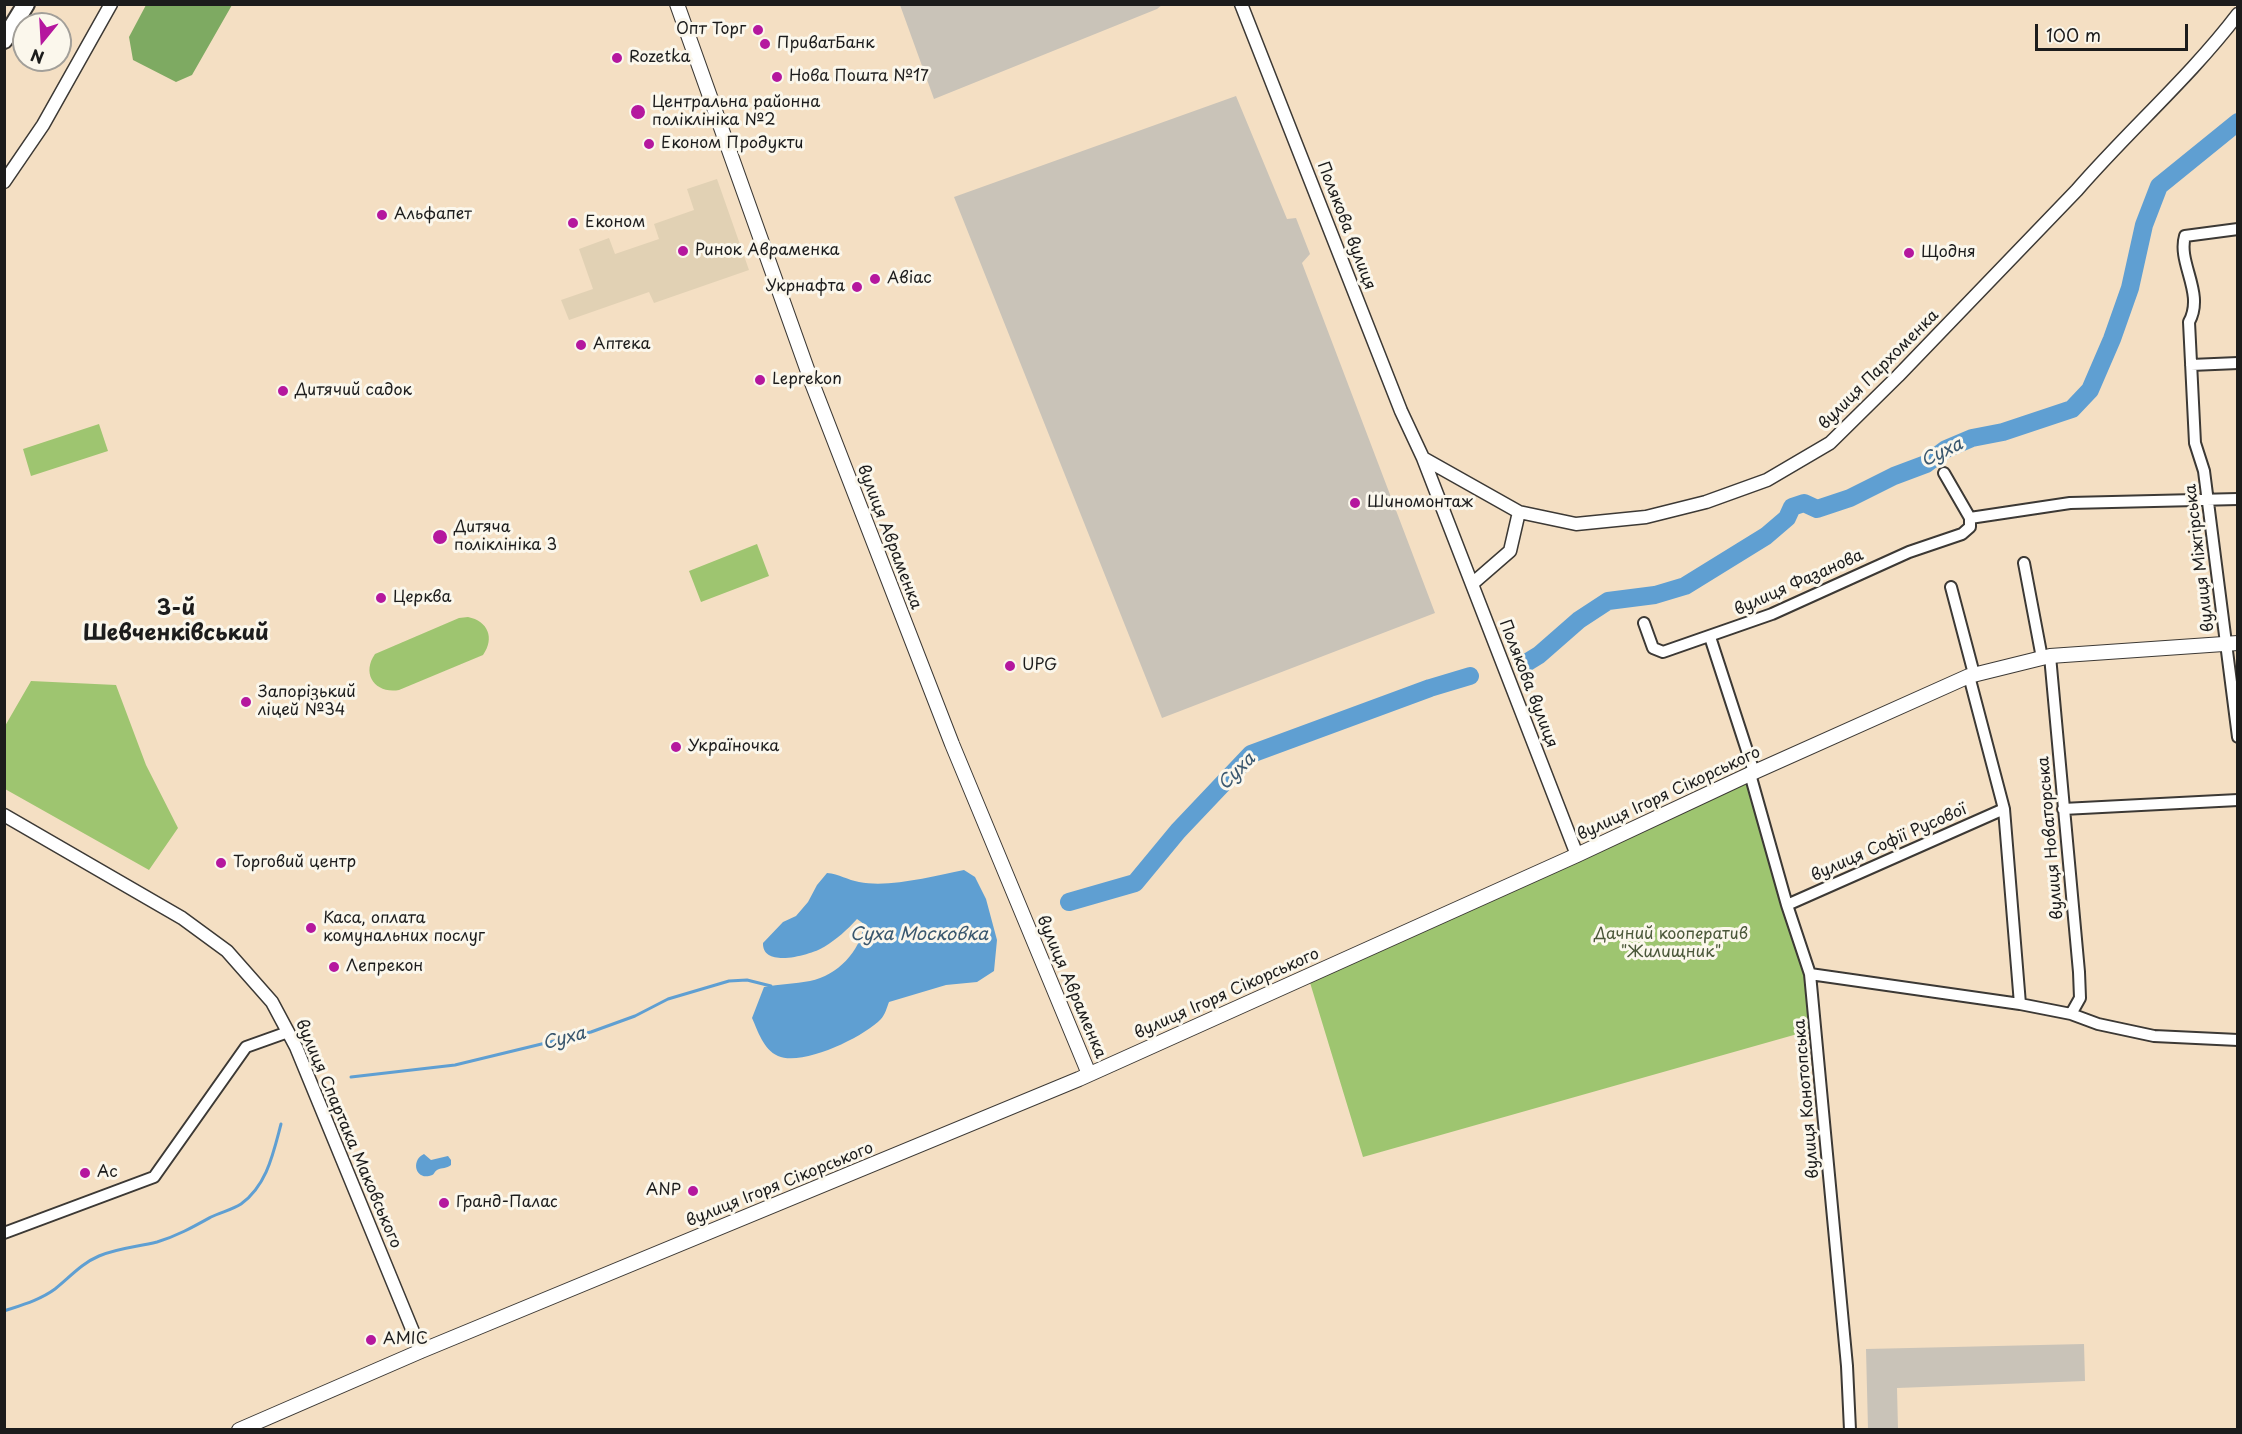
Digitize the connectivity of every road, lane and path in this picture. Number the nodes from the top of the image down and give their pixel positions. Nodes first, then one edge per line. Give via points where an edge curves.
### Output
1 (26, 4) edge
2 (111, 4) edge
3 (677, 4) edge
4 (1241, 4) edge
5 (2238, 14) edge
6 (4, 39) edge
7 (4, 182) edge
8 (2238, 229) edge
9 (2238, 363) edge
10 (2191, 365) junction
11 (1424, 458) junction
12 (1944, 473) dead end
13 (2208, 498) junction
14 (2238, 499) edge
15 (1519, 512) junction
16 (1970, 518) junction
17 (2024, 563) dead end
18 (1472, 584) junction
19 (1951, 587) dead end
20 (1644, 623) dead end
21 (1710, 637) junction
22 (2231, 644) edge
23 (2046, 657) junction
24 (1971, 675) junction
25 (2238, 737) edge
26 (1752, 773) junction
27 (2238, 800) edge
28 (2004, 809) junction
29 (2063, 809) junction
30 (4, 815) edge
31 (1577, 855) junction
32 (1787, 904) junction
33 (1810, 974) junction
34 (2020, 1004) junction
35 (2071, 1014) junction
36 (288, 1032) junction
37 (2238, 1040) edge
38 (1089, 1074) junction
39 (4, 1233) edge
40 (421, 1351) junction
41 (239, 1430) edge
42 (1850, 1430) edge

1 - 6 highway
2 - 7 street via 43,125
3 - 38 main road, вулиця Авраменка via 812,383 952,744
4 - 11 street, Полякова вулиця via 1401,411
5 - 15 street, вулиця Пархоменка via 2077,190 1830,443 1767,480 1706,502 1646,517 1575,524
8 - 10 street, вулиця Міжгірська via 2185,236 2182,245 2195,311 2189,322
9 - 10 street
10 - 13 street, вулиця Міжгірська via 2195,443
11 - 15 street
11 - 18 street, Полякова вулиця
12 - 16 street
13 - 14 street
13 - 16 street via 2070,502
13 - 22 street, вулиця Міжгірська
15 - 18 street via 1510,551
16 - 21 street, вулиця Фазанова via 1970,527 1962,534 1908,552 1772,614
17 - 23 street, вулиця Новаторська
18 - 31 street, Полякова вулиця
19 - 24 street
20 - 21 street, вулиця Фазанова via 1653,648 1658,651
21 - 26 street, вулиця Конотопська
22 - 23 main road, вулиця Ігоря Сікорського
22 - 25 street, вулиця Міжгірська
23 - 24 main road, вулиця Ігоря Сікорського
23 - 29 street, вулиця Новаторська
24 - 26 main road, вулиця Ігоря Сікорського
24 - 28 street
26 - 31 main road, вулиця Ігоря Сікорського
26 - 32 street, вулиця Конотопська
27 - 29 street
28 - 32 street, вулиця Софії Русової
28 - 34 street
29 - 35 street, вулиця Новаторська via 2079,972 2080,998
30 - 36 street, вулиця Спартака Маковського via 182,918 227,951 272,1002
31 - 38 main road, вулиця Ігоря Сікорського
32 - 33 street, вулиця Конотопська
33 - 34 street
33 - 42 street, вулиця Конотопська
34 - 35 street
35 - 37 street via 2154,1036
36 - 39 street via 246,1047 154,1177
36 - 40 street, вулиця Спартака Маковського
38 - 40 main road, вулиця Ігоря Сікорського
40 - 41 main road, вулиця Ігоря Сікорського

